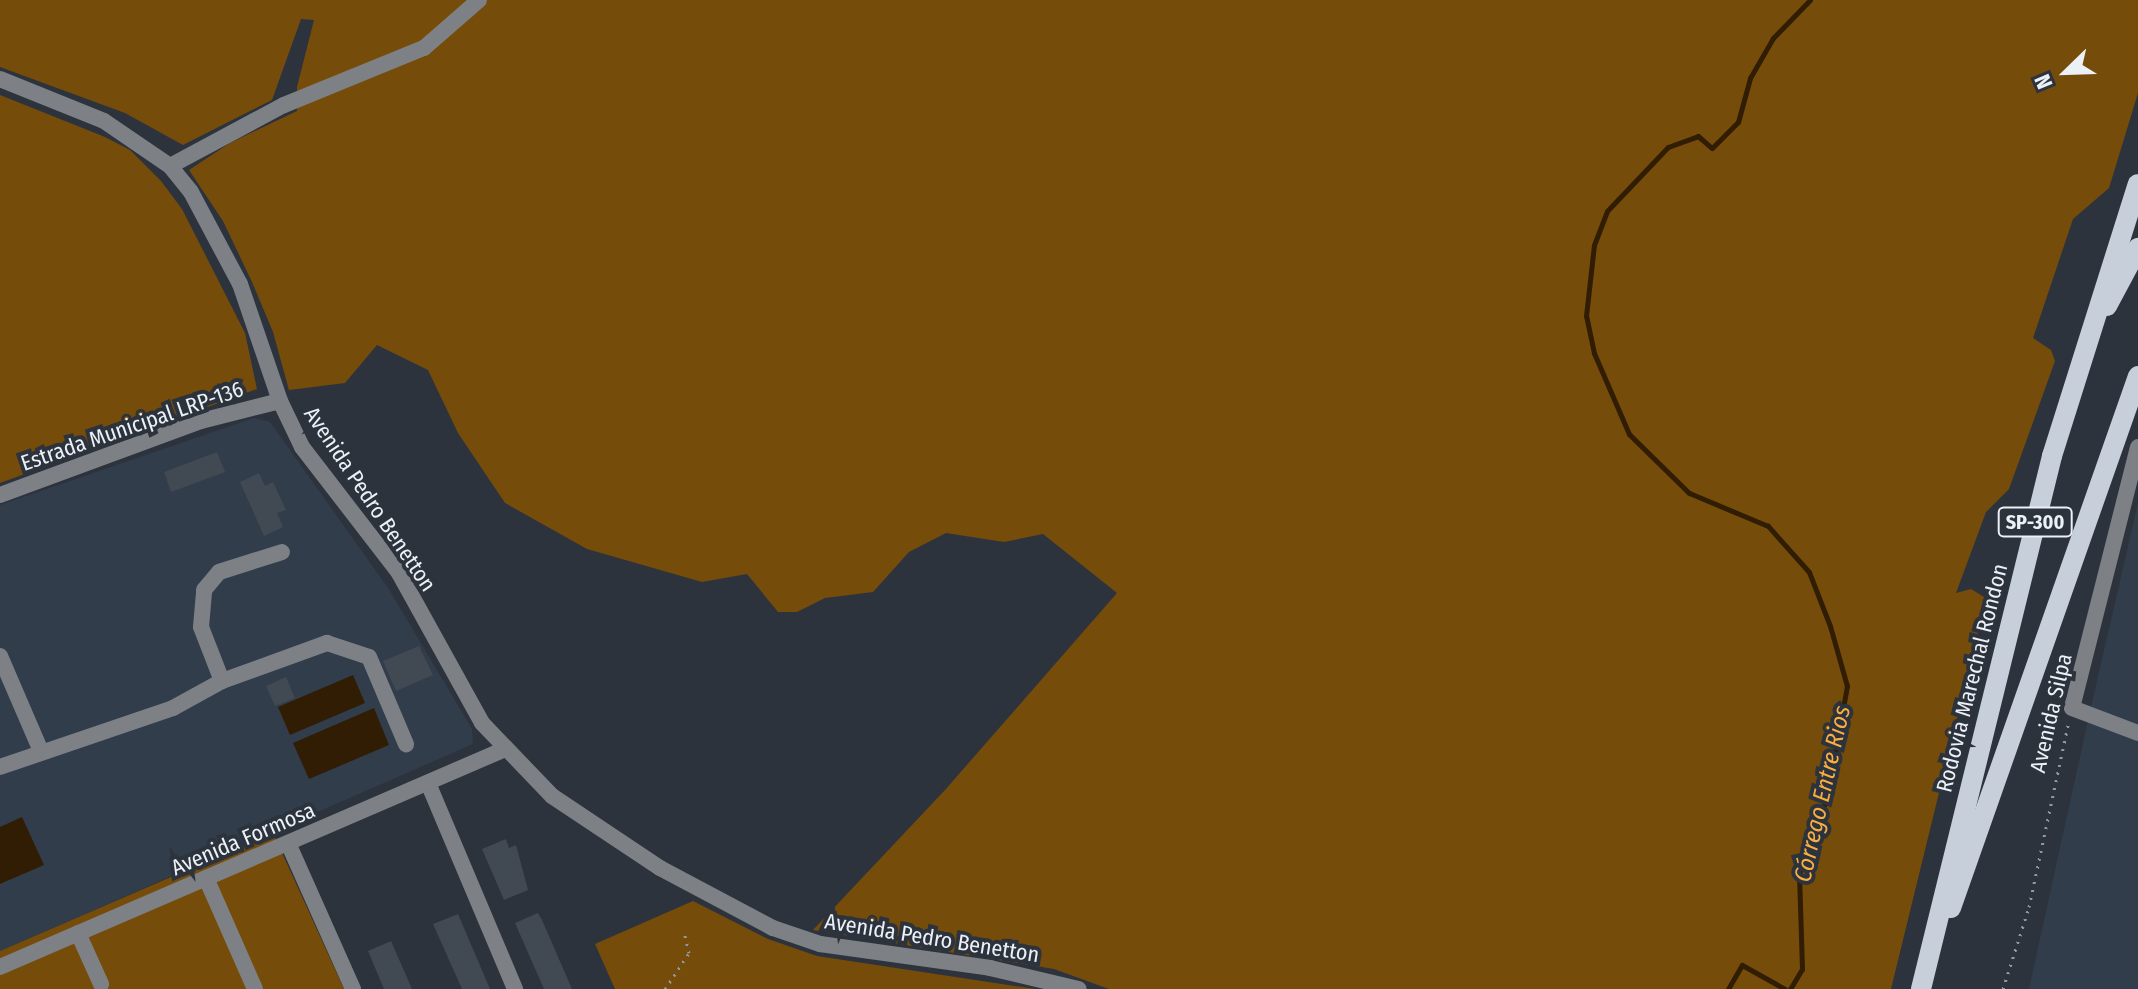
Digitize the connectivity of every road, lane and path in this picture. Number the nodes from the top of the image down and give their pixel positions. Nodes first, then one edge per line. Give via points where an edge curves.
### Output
1 (479, 0) edge
2 (0, 79) edge
3 (170, 166) junction
4 (2138, 184) edge
5 (2138, 248) edge
6 (2091, 334) junction
7 (2138, 376) edge
8 (280, 401) junction
9 (2138, 447) edge
10 (2133, 487) edge
11 (0, 495) edge
12 (282, 552) dead end
13 (0, 656) edge
14 (222, 681) junction
15 (2072, 708) junction
16 (2138, 733) edge
17 (406, 744) dead end
18 (503, 750) junction
19 (41, 751) junction
20 (0, 767) edge
21 (428, 783) junction
22 (288, 843) junction
23 (206, 878) junction
24 (684, 931) dead end
25 (78, 933) junction
26 (1933, 947) junction
27 (0, 967) edge
28 (1921, 983) edge
29 (101, 984) dead end
30 (255, 989) edge
31 (353, 989) edge
32 (515, 989) edge
33 (665, 989) edge
34 (1079, 989) edge
35 (2003, 989) edge

1 - 3 street via 424,48 284,105
2 - 3 street, Avenida Pedro Benetton via 104,121
3 - 8 street, Avenida Pedro Benetton via 213,227 240,284
4 - 6 main road, Rodovia Marechal Rondon / SP-300
5 - 6 main road, Rodovia Marechal Rondon / SP-300
6 - 26 main road, Rodovia Marechal Rondon / SP-300 via 2048,470
7 - 26 main road via 1983,829
8 - 11 street, Estrada Municipal LRP-136 via 201,421
8 - 18 street, Avenida Pedro Benetton via 302,447 399,573 455,678
9 - 10 street, Avenida Silpa
10 - 15 street, Avenida Silpa
12 - 14 street via 219,572 204,590 201,627
13 - 19 street
14 - 17 street via 317,644 340,645 369,657
14 - 19 street via 189,702
15 - 16 street
15 - 35 path, Avenida Silpa via 2029,907
18 - 21 street, Avenida Formosa
18 - 34 street, Avenida Pedro Benetton via 552,796 605,833 773,928 820,944 990,968
19 - 20 street
21 - 22 street, Avenida Formosa
21 - 32 street
22 - 23 street, Avenida Formosa
22 - 31 street
23 - 25 street, Avenida Formosa
23 - 30 street
24 - 33 path via 689,953
25 - 27 street, Avenida Formosa
25 - 29 street
26 - 28 main road, Rodovia Marechal Rondon / SP-300

